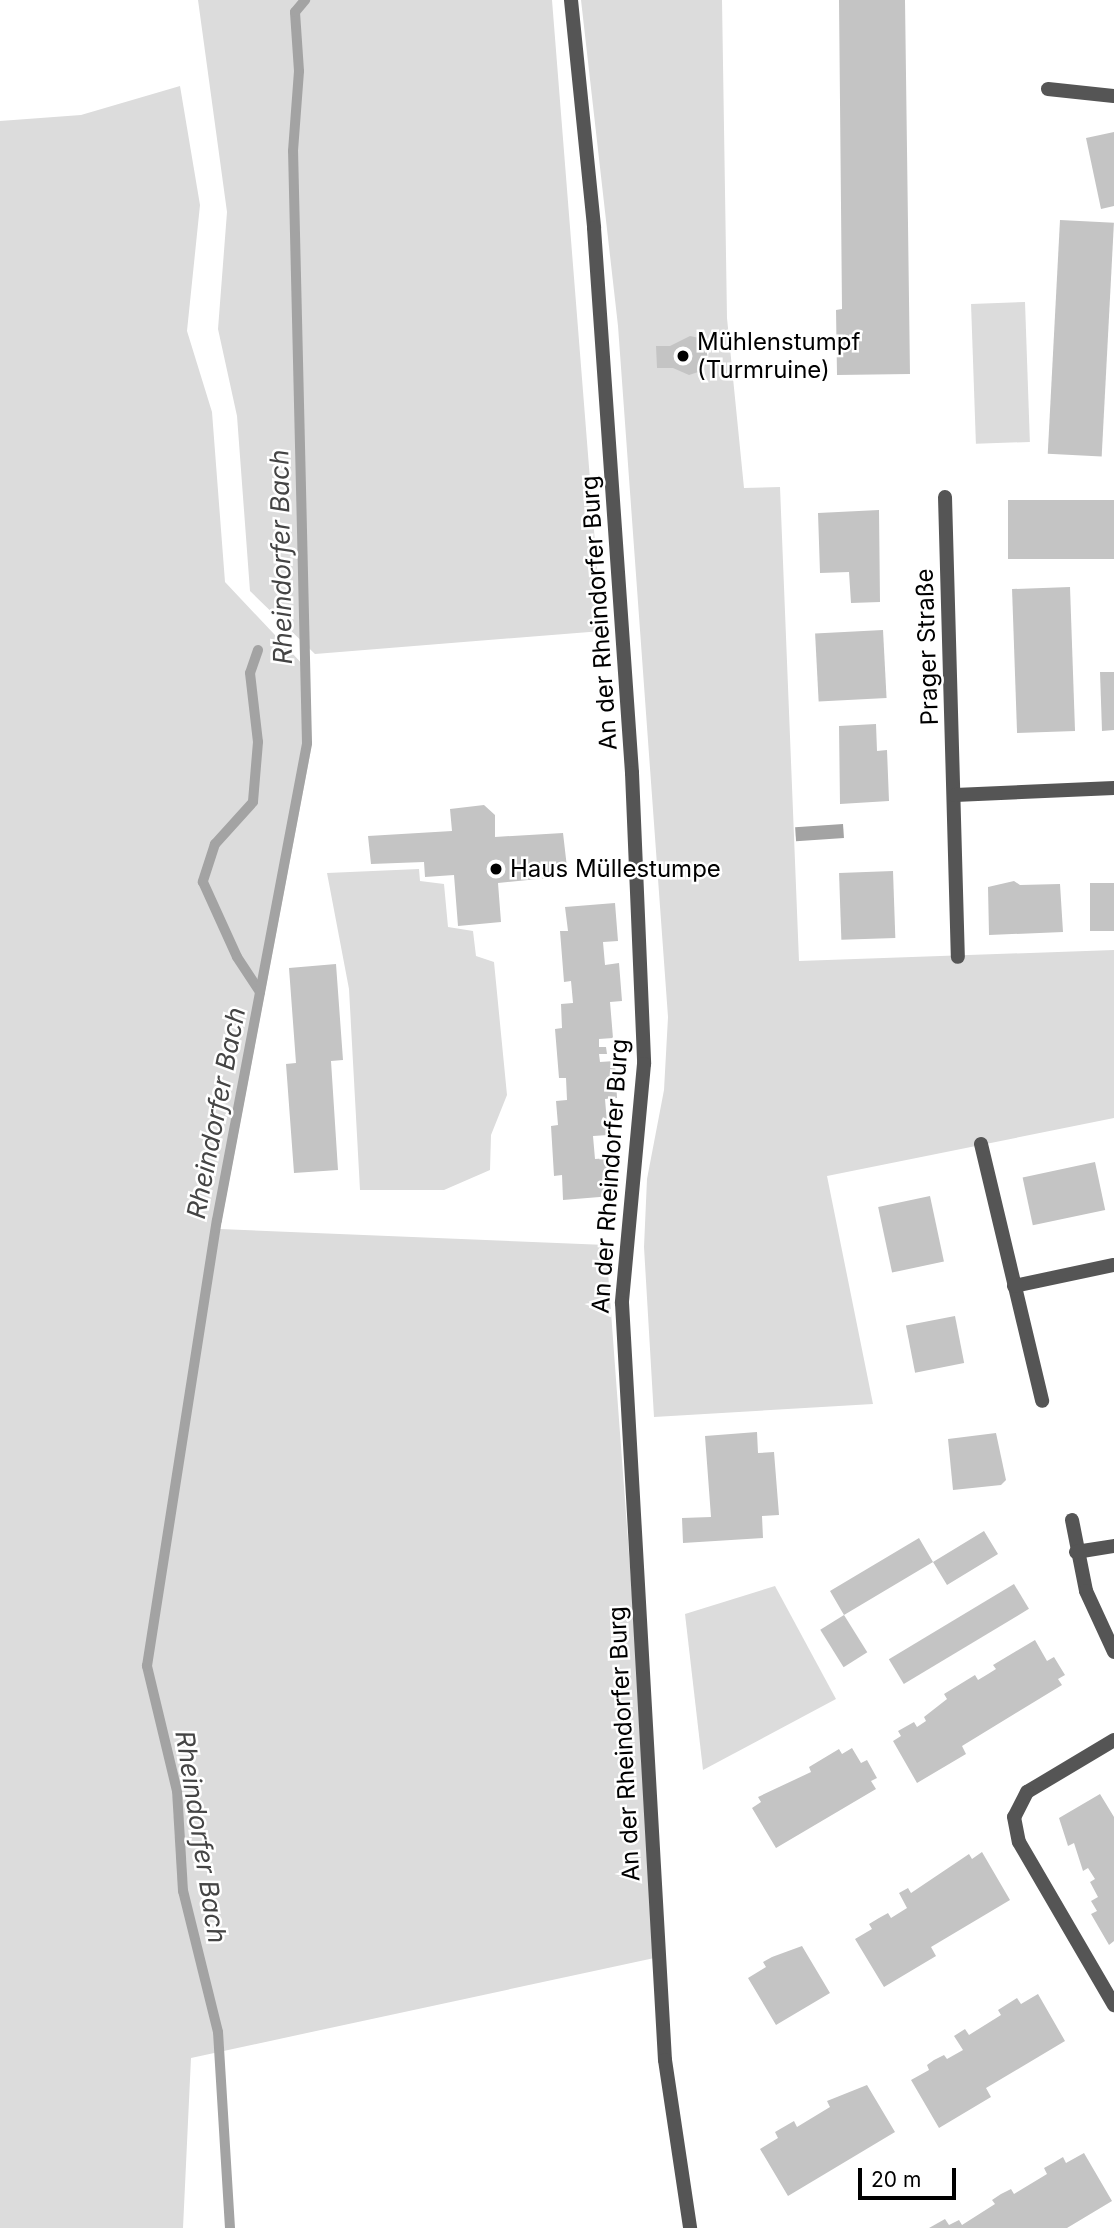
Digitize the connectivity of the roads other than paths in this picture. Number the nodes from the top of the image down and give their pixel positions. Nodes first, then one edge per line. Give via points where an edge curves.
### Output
1 (571, 0) edge
2 (1048, 89) dead end
3 (1114, 96) edge
4 (945, 497) dead end
5 (1114, 788) edge
6 (955, 795) junction
7 (958, 957) dead end
8 (981, 1144) dead end
9 (1114, 1265) edge
10 (1014, 1286) junction
11 (1042, 1401) dead end
12 (1072, 1520) dead end
13 (1114, 1546) edge
14 (1076, 1552) junction
15 (1114, 1652) edge
16 (1114, 1741) edge
17 (1114, 2005) edge
18 (690, 2228) edge

1 - 18 street, An der Rheindorfer Burg via 594,228 632,773 644,1064 622,1303 665,2060
2 - 3 street
4 - 6 street, Prager Straße
5 - 6 street
6 - 7 street, Prager Straße
8 - 10 street
9 - 10 street
10 - 11 street
12 - 14 street
13 - 14 street
14 - 15 street via 1086,1591
16 - 17 street via 1027,1792 1014,1817 1019,1842

